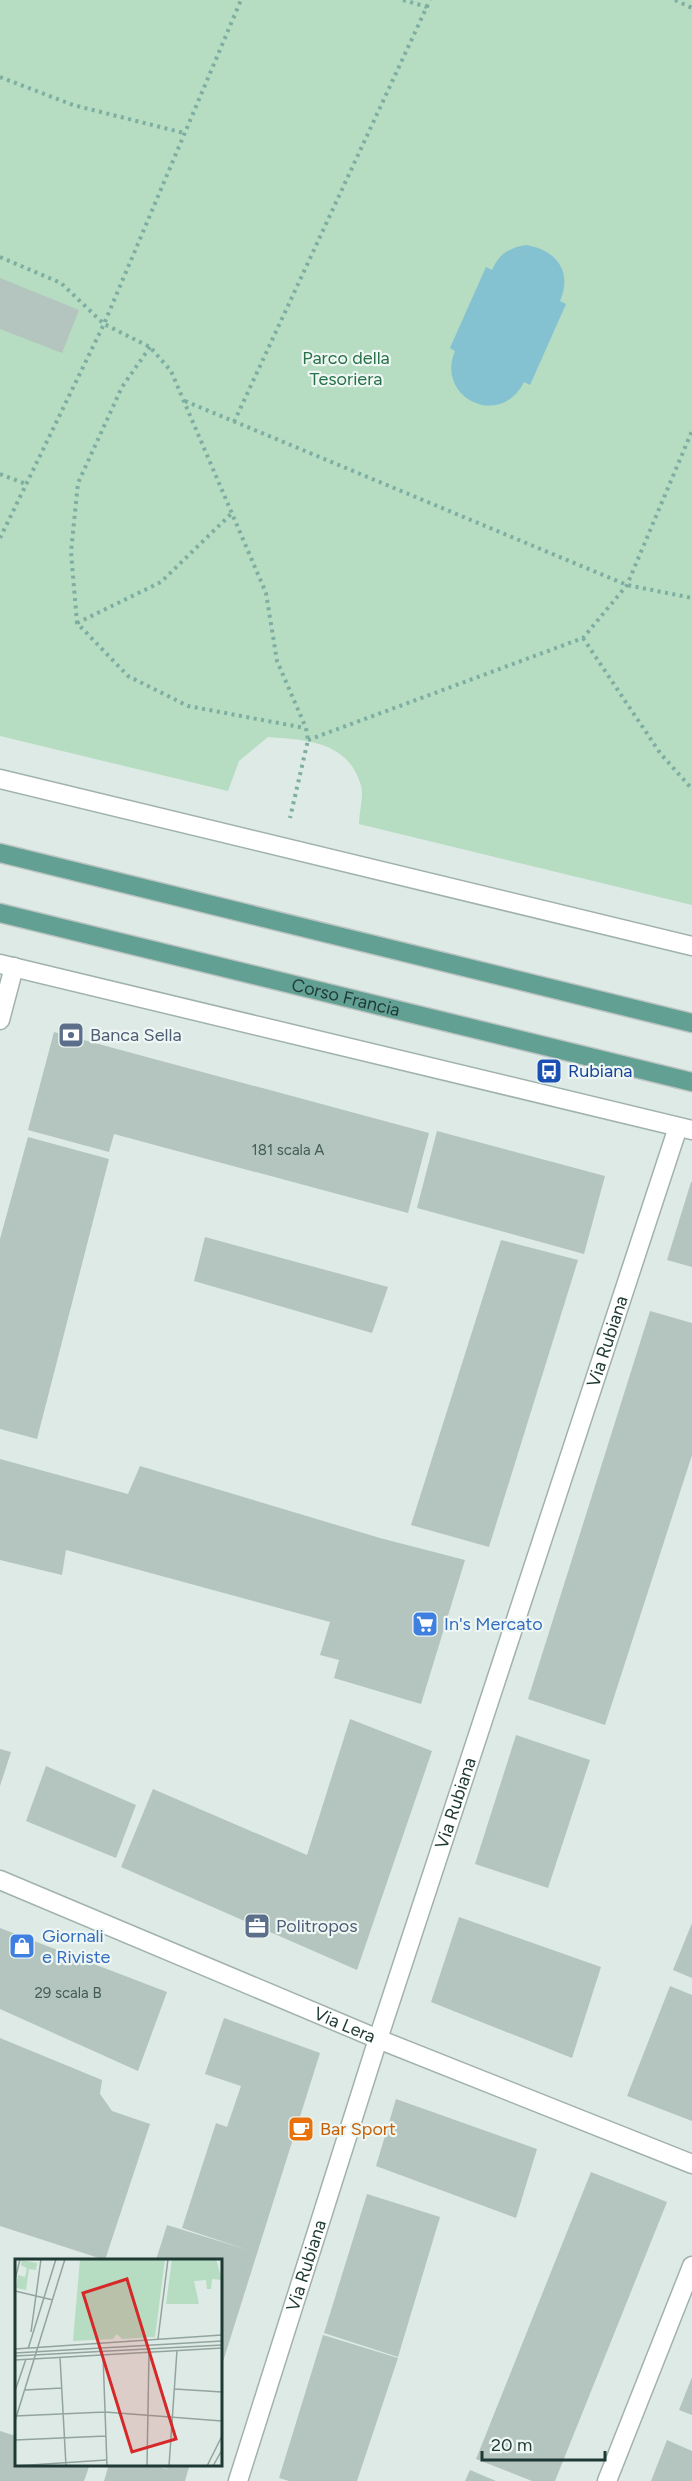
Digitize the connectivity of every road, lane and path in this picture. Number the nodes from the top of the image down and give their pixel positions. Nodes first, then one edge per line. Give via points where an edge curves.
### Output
1 (241, 0) edge
2 (403, 0) edge
3 (430, 0) edge
4 (675, 0) edge
5 (427, 7) junction
6 (692, 8) edge
7 (0, 77) edge
8 (184, 133) junction
9 (0, 257) edge
10 (104, 324) junction
11 (150, 347) junction
12 (184, 400) junction
13 (234, 422) junction
14 (692, 431) edge
15 (0, 474) edge
16 (26, 484) junction
17 (232, 513) junction
18 (0, 538) edge
19 (627, 585) junction
20 (692, 598) edge
21 (77, 623) junction
22 (583, 638) junction
23 (306, 728) junction
24 (309, 740) junction
25 (0, 779) edge
26 (692, 789) edge
27 (283, 848) junction
28 (0, 853) edge
29 (0, 913) edge
30 (692, 946) edge
31 (7, 965) edge
32 (0, 1020) edge
33 (692, 1023) edge
34 (692, 1083) edge
35 (685, 1128) edge
36 (0, 1880) edge
37 (378, 2039) junction
38 (692, 2164) edge
39 (692, 2266) edge
40 (238, 2481) edge
41 (607, 2481) edge

1 - 8 path
2 - 5 path
3 - 5 path
4 - 6 path
5 - 13 path
7 - 8 path via 73,105
8 - 10 path
9 - 10 path via 61,283
10 - 11 path
10 - 16 path
11 - 12 path via 171,371
11 - 21 path via 122,387 78,483 71,552
12 - 13 path
12 - 17 path
13 - 19 path
14 - 19 path
15 - 16 path
16 - 18 path
17 - 21 path via 161,582
17 - 23 path via 266,593 277,661
19 - 20 path
19 - 22 path
21 - 23 path via 128,676 188,706
22 - 24 path
22 - 26 path via 660,753
23 - 24 path
24 - 27 path
25 - 27 street
27 - 30 street
28 - 33 main road
29 - 34 main road, Corso Francia
31 - 32 street
31 - 35 street
35 - 37 street, Via Rubiana
36 - 37 street, Via Lera
37 - 38 street, Via Lera
37 - 40 street, Via Rubiana
39 - 41 street

